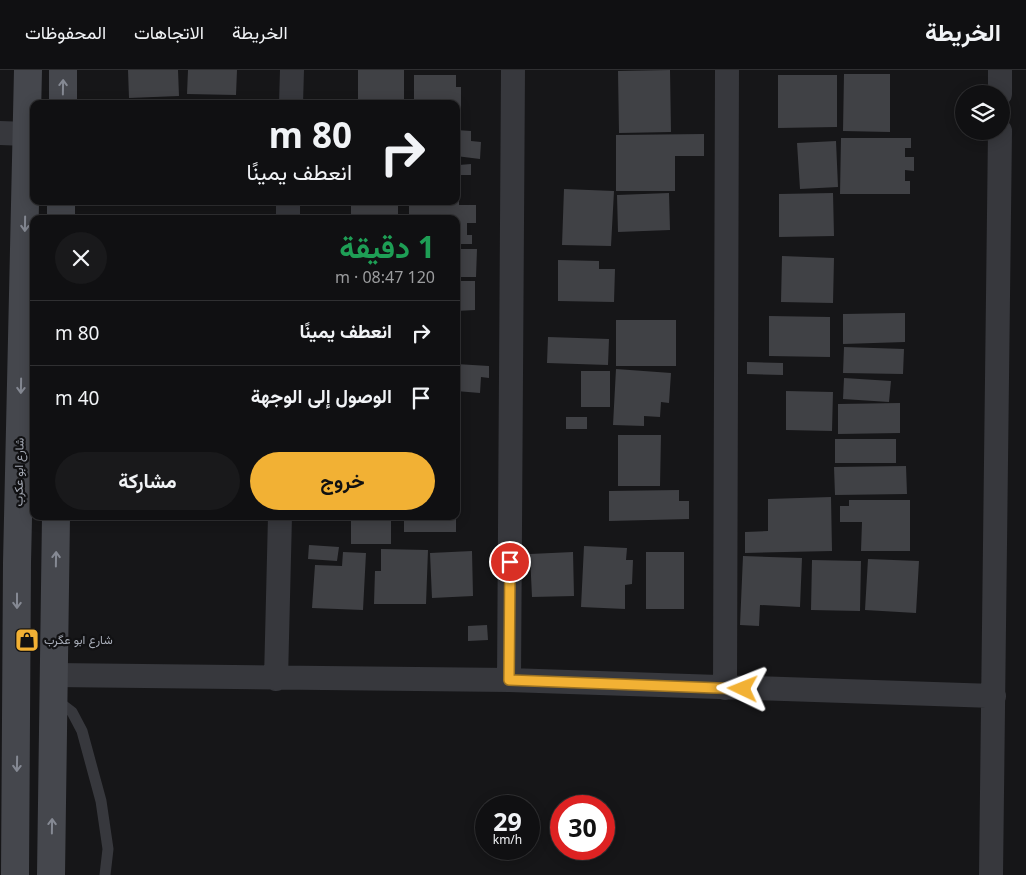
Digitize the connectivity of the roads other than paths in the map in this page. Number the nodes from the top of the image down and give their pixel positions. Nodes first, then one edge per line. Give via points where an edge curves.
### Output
1 (28, 70) edge
2 (63, 70) edge
3 (292, 70) edge
4 (513, 70) edge
5 (727, 70) edge
6 (1000, 70) edge
7 (1000, 85) edge
8 (62, 100) edge
9 (291, 100) edge
10 (0, 133) edge
11 (27, 134) junction
12 (1000, 140) edge
13 (28, 351) edge
14 (56, 520) edge
15 (280, 520) edge
16 (9, 563) edge
17 (276, 679) junction
18 (509, 680) junction
19 (54, 686) junction
20 (725, 688) junction
21 (994, 696) junction
22 (8, 796) edge
23 (8, 827) edge
24 (15, 875) edge
25 (51, 875) edge
26 (105, 875) edge
27 (991, 875) edge

1 - 11 street, شارع ابو عكرب
8 -> 2 street
3 - 9 street
4 - 18 street
5 - 20 street
6 - 7 street
10 - 11 street
11 -> 13 street, شارع ابو عكرب
12 - 21 street
13 -> 16 street, شارع ابو عكرب
19 -> 14 street
15 - 17 street
16 -> 22 street, شارع ابو عكرب
17 - 18 street
17 - 19 street
18 - 20 street
25 -> 19 street
19 - 26 lane via 82,731 101,801 108,849
20 - 21 street
21 - 27 street
22 - 23 street, شارع ابو عكرب
23 - 24 street, شارع ابو عكرب

